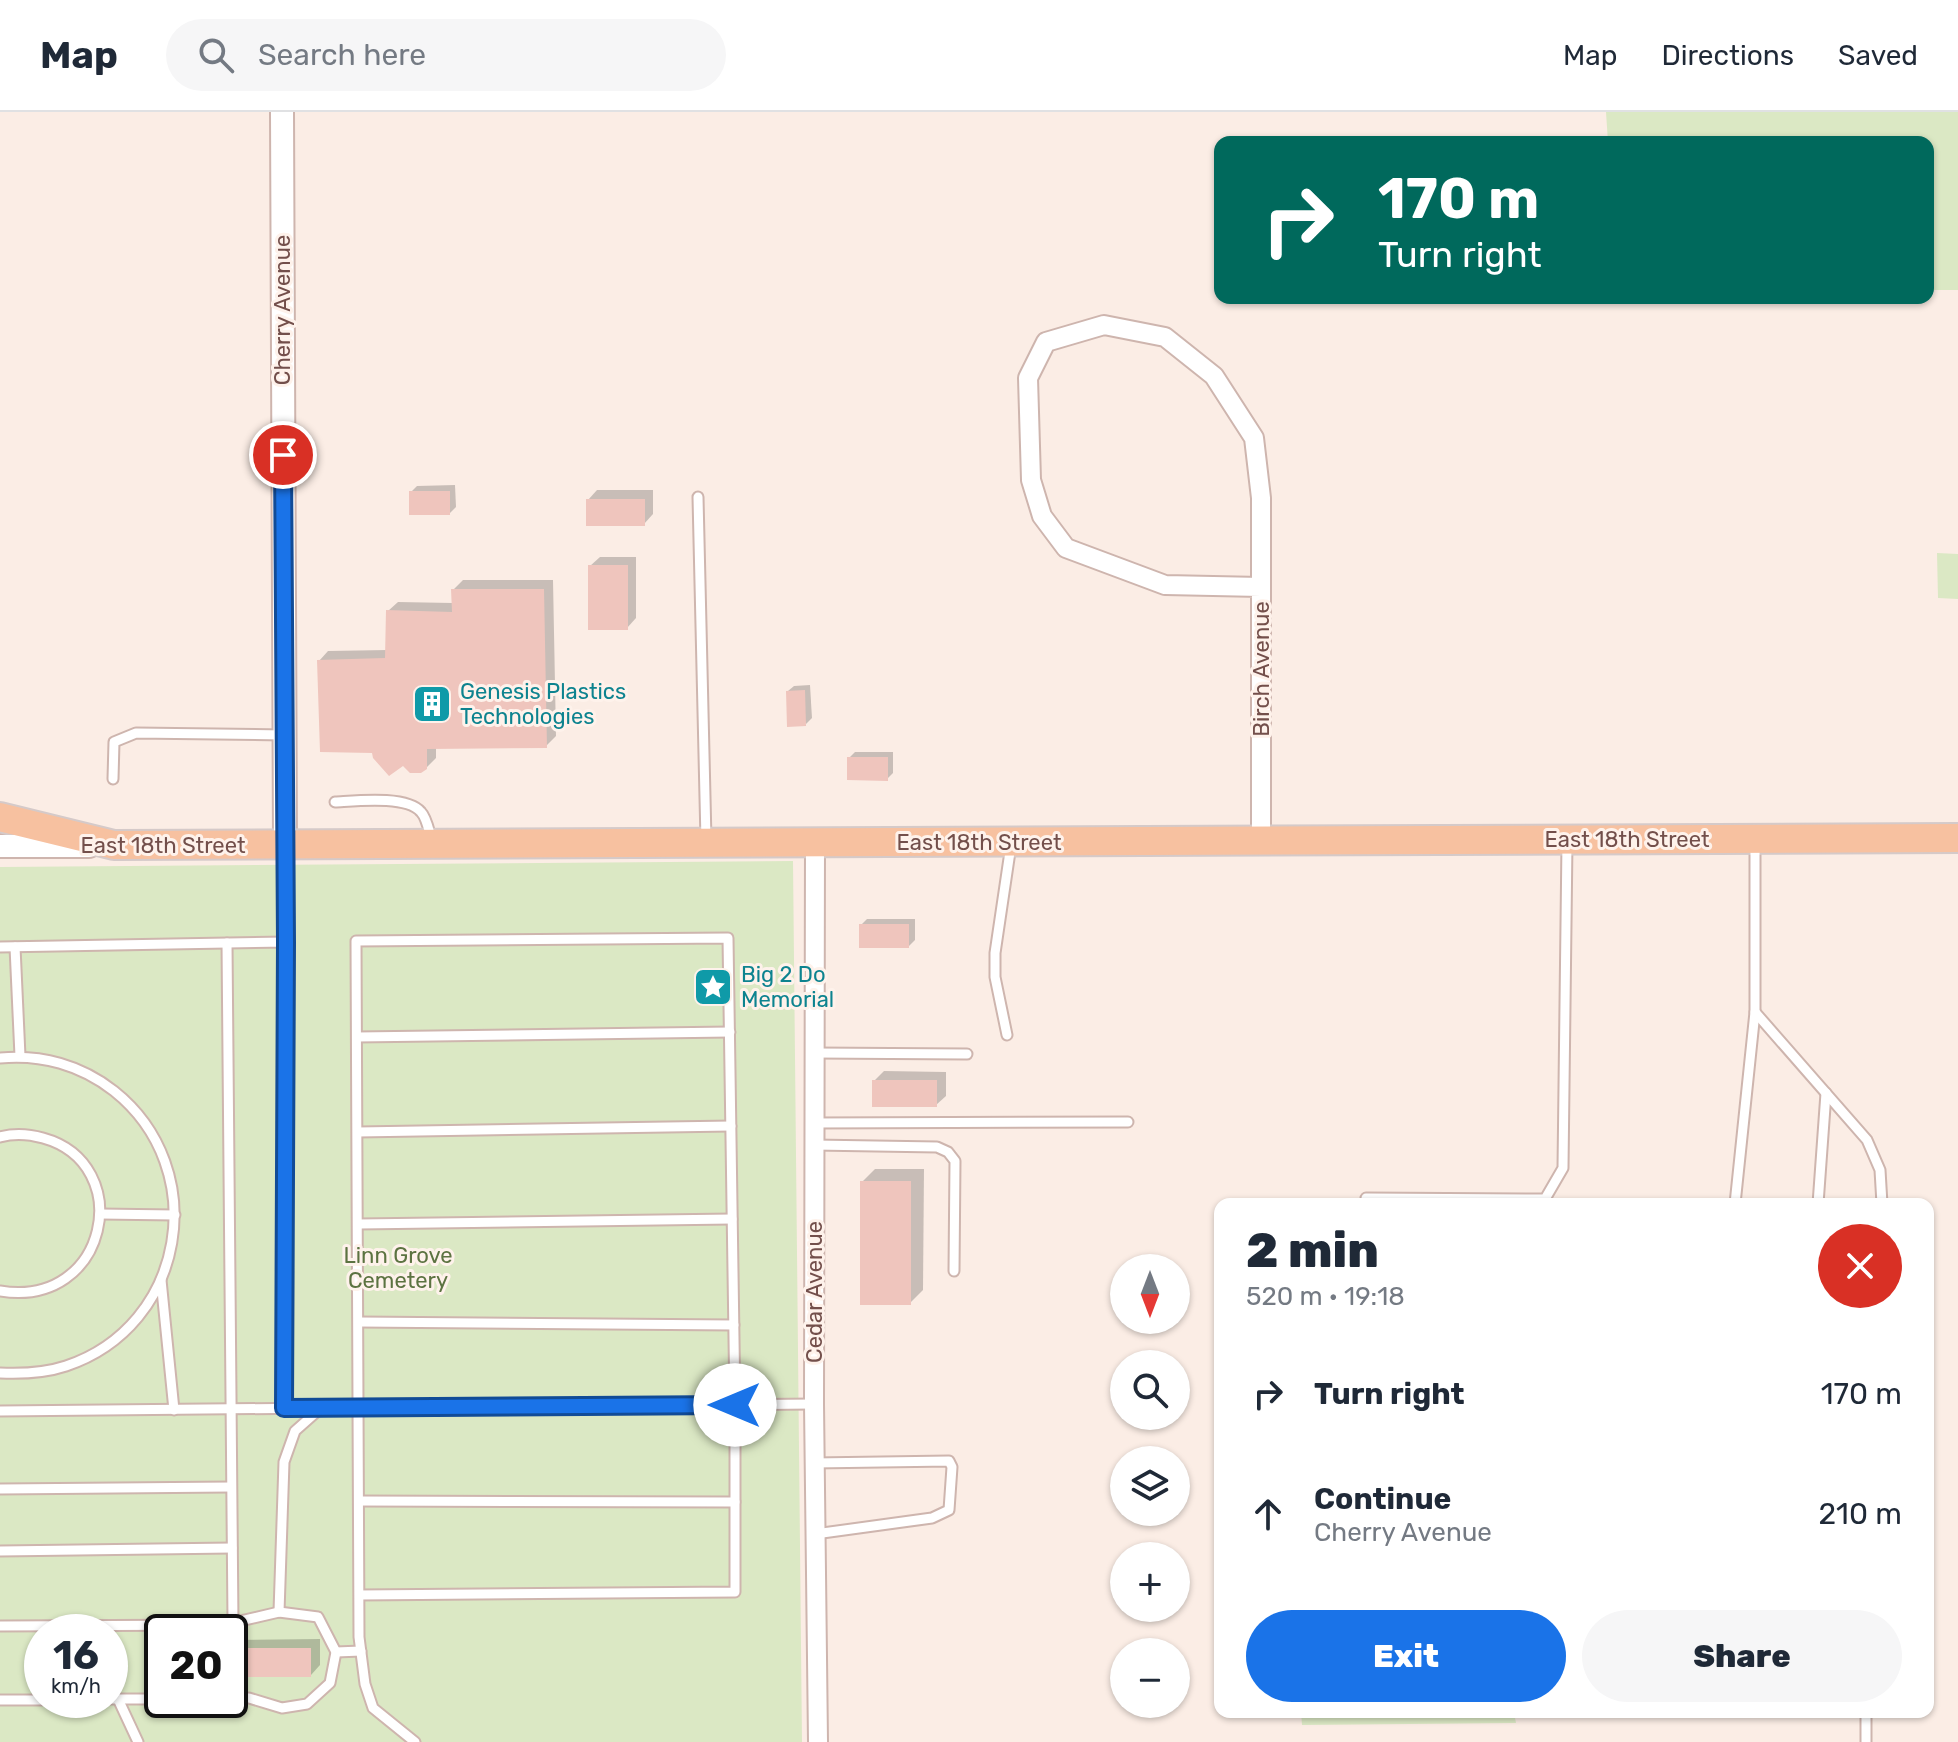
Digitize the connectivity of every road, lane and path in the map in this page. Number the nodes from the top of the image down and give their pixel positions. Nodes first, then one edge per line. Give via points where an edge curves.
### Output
1 (282, 112) edge
2 (698, 497) dead end
3 (1261, 587) junction
4 (284, 735) junction
5 (113, 779) dead end
6 (335, 802) dead end
7 (0, 817) edge
8 (1755, 838) junction
9 (1958, 838) edge
10 (1567, 839) junction
11 (1261, 841) junction
12 (815, 842) junction
13 (1011, 842) junction
14 (706, 843) junction
15 (433, 844) junction
16 (114, 845) junction
17 (285, 845) junction
18 (0, 846) edge
19 (286, 942) junction
20 (227, 943) junction
21 (0, 947) edge
22 (15, 947) junction
23 (1755, 1012) junction
24 (730, 1032) junction
25 (1007, 1035) dead end
26 (357, 1037) junction
27 (815, 1053) junction
28 (967, 1054) dead end
29 (20, 1056) junction
30 (0, 1058) edge
31 (1826, 1093) junction
32 (1128, 1122) dead end
33 (814, 1123) junction
34 (731, 1126) junction
35 (358, 1132) junction
36 (0, 1137) edge
37 (814, 1145) junction
38 (1546, 1198) edge
39 (1736, 1198) edge
40 (1818, 1198) edge
41 (1882, 1198) edge
42 (100, 1214) junction
43 (175, 1215) junction
44 (732, 1219) junction
45 (359, 1224) junction
46 (954, 1271) dead end
47 (161, 1280) junction
48 (0, 1291) edge
49 (359, 1322) junction
50 (734, 1325) junction
51 (0, 1373) edge
52 (814, 1404) junction
53 (735, 1405) junction
54 (360, 1407) junction
55 (284, 1408) junction
56 (321, 1408) junction
57 (230, 1409) junction
58 (174, 1410) junction
59 (0, 1411) edge
60 (814, 1463) junction
61 (231, 1487) junction
62 (0, 1489) edge
63 (359, 1501) junction
64 (735, 1502) junction
65 (815, 1534) junction
66 (232, 1548) junction
67 (0, 1551) edge
68 (359, 1595) junction
69 (279, 1612) junction
70 (233, 1614) edge
71 (248, 1619) edge
72 (144, 1625) edge
73 (0, 1626) edge
74 (361, 1651) junction
75 (336, 1652) junction
76 (248, 1698) edge
77 (0, 1700) edge
78 (24, 1700) edge
79 (125, 1718) edge
80 (1866, 1718) edge
81 (138, 1742) edge
82 (415, 1742) edge
83 (818, 1742) edge
84 (1866, 1742) edge

1 - 4 street, Cherry Avenue
2 - 14 lane
3 - 3 street, Birch Avenue via 1261,498 1254,438 1214,376 1165,337 1104,325 1046,342 1028,378 1031,480 1042,516 1066,548 1165,585
3 - 11 street, Birch Avenue
4 - 5 lane via 136,733 114,742
4 - 17 street, Cherry Avenue
6 - 15 lane via 412,805 423,813
7 - 16 main road
8 - 9 main road, East 18th Street
8 - 10 main road, East 18th Street
8 - 23 lane
10 - 11 main road, East 18th Street
10 - 38 lane via 1563,1168
11 - 13 main road, East 18th Street
12 - 13 main road, East 18th Street
12 - 14 main road, East 18th Street
12 - 27 street, Cedar Avenue
13 - 25 lane via 995,953
14 - 15 main road, East 18th Street
15 - 17 main road, East 18th Street
16 - 17 main road, East 18th Street
16 - 18 street, East 18th Street
17 - 19 lane
19 - 20 lane
19 - 55 lane
20 - 22 lane
20 - 57 lane
21 - 22 lane
22 - 29 lane
23 - 31 lane
23 - 39 lane
24 - 26 lane
24 - 26 lane via 728,938 356,941
24 - 34 lane
26 - 35 lane
27 - 28 lane
27 - 33 street, Cedar Avenue
29 - 30 lane
29 - 43 lane via 61,1062 98,1079 130,1104 155,1137 170,1174
31 - 40 lane
31 - 41 lane via 1867,1140 1880,1170
32 - 33 lane
33 - 37 street, Cedar Avenue
34 - 35 lane
34 - 44 lane
35 - 45 lane
36 - 42 lane via 30,1135 72,1153 97,1191
37 - 46 lane via 937,1147 948,1152 955,1161
37 - 52 street, Cedar Avenue
42 - 43 lane
42 - 48 lane via 90,1253 77,1270 32,1292
43 - 47 lane via 172,1248
44 - 45 lane
44 - 50 lane
45 - 49 lane
47 - 51 lane via 130,1325 96,1352 66,1366
47 - 58 lane
49 - 50 lane
49 - 54 lane
50 - 53 lane
52 - 53 lane
52 - 60 street, Cedar Avenue
53 - 54 lane
53 - 64 lane
54 - 56 lane
54 - 63 lane
55 - 56 lane
55 - 57 lane
56 - 69 lane via 295,1431 284,1462
57 - 58 lane
57 - 61 lane
58 - 59 lane
60 - 65 street, Cedar Avenue
60 - 65 lane via 949,1461 952,1467 949,1510 932,1518
61 - 62 lane
61 - 66 lane
63 - 64 lane
63 - 68 lane
64 - 68 lane via 735,1592
65 - 83 street, Cedar Avenue
66 - 67 lane
66 - 70 lane
68 - 74 lane
69 - 71 lane
69 - 75 lane via 318,1617
72 - 73 lane
74 - 75 lane
74 - 82 lane via 373,1708
75 - 76 lane via 330,1683 307,1704 282,1708
77 - 78 lane
79 - 81 lane
80 - 84 lane

